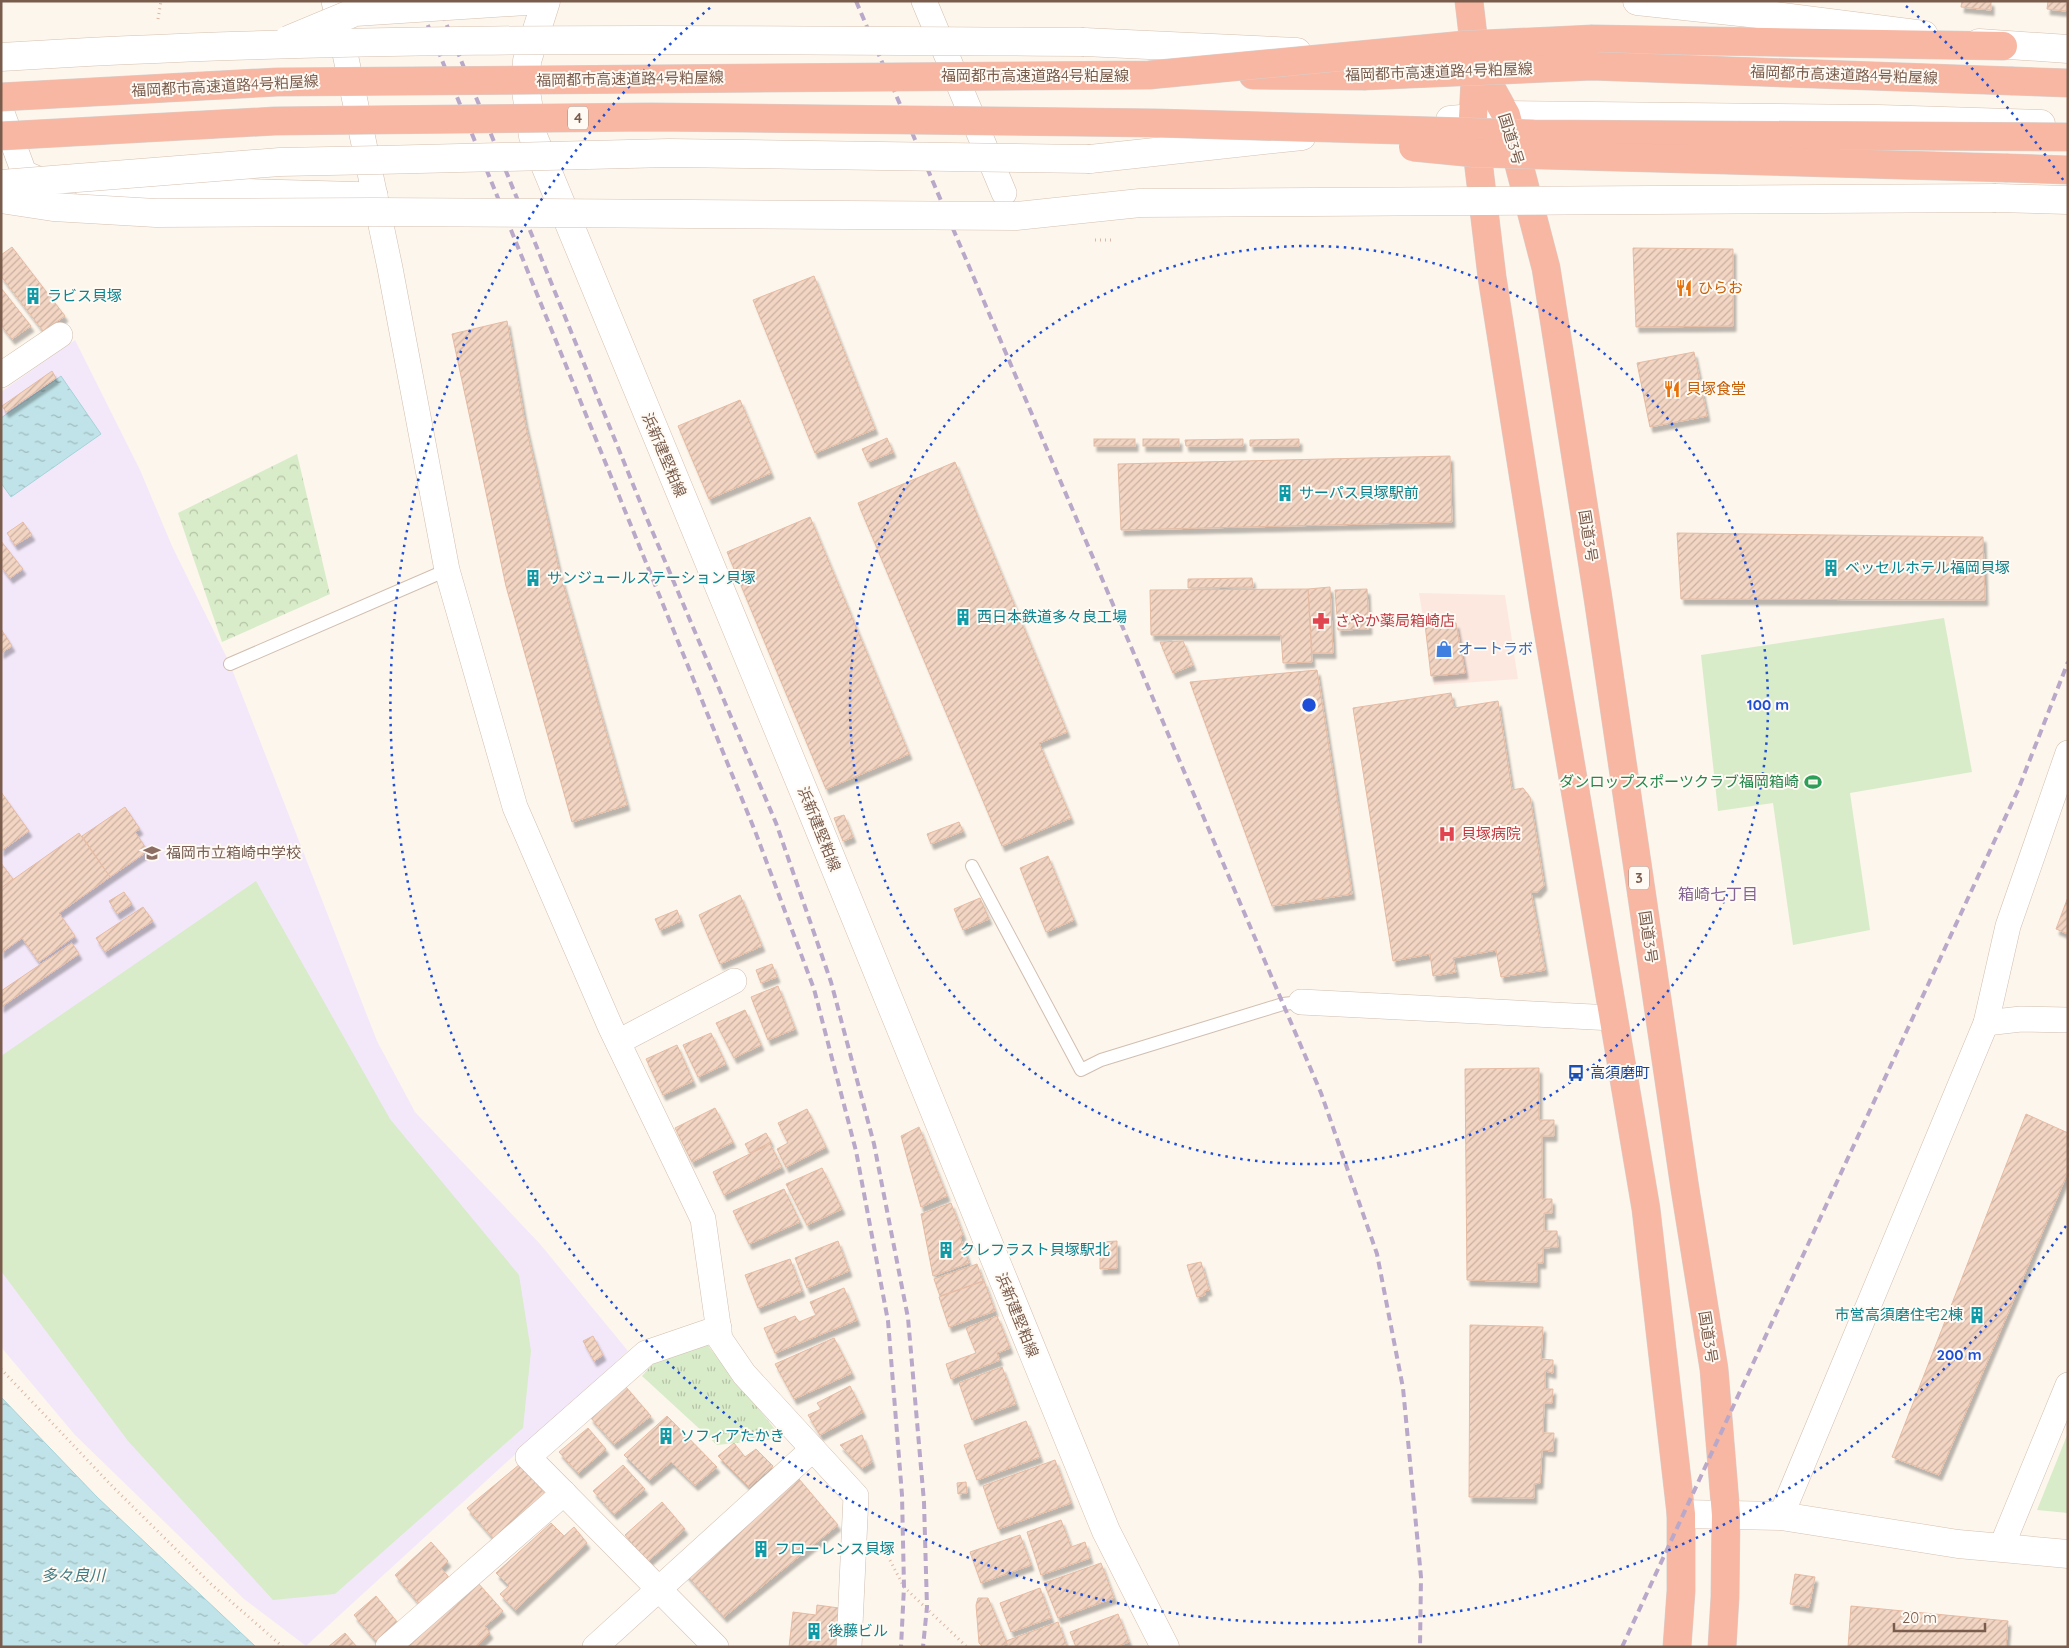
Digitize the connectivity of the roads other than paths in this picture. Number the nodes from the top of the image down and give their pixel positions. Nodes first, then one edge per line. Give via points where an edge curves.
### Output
1 (334, 1) edge
2 (526, 1) edge
3 (546, 1) edge
4 (924, 1) edge
5 (1469, 1) edge
6 (1637, 1) edge
7 (275, 46) junction
8 (2003, 46) junction
9 (2068, 49) edge
10 (1, 57) edge
11 (1476, 61) junction
12 (1149, 75) junction
13 (2068, 83) edge
14 (2068, 90) edge
15 (1, 97) edge
16 (1, 110) edge
17 (1506, 115) junction
18 (1473, 118) junction
19 (1156, 123) junction
20 (2068, 125) edge
21 (1, 136) edge
22 (2068, 137) edge
23 (2068, 170) edge
24 (1, 184) edge
25 (1004, 192) dead end
26 (375, 195) junction
27 (1, 199) edge
28 (2068, 200) edge
29 (60, 335) dead end
30 (1, 376) edge
31 (447, 570) junction
32 (230, 664) dead end
33 (2068, 753) edge
34 (972, 866) dead end
35 (734, 981) dead end
36 (1301, 1002) joint
37 (1613, 1018) junction
38 (2068, 1020) edge
39 (1986, 1023) junction
40 (618, 1042) junction
41 (719, 1328) junction
42 (2068, 1385) edge
43 (812, 1449) junction
44 (564, 1493) junction
45 (1681, 1514) junction
46 (1726, 1515) junction
47 (1780, 1516) junction
48 (2001, 1548) junction
49 (2068, 1554) edge
50 (658, 1590) junction
51 (388, 1647) edge
52 (595, 1647) edge
53 (716, 1647) edge
54 (849, 1647) edge
55 (1165, 1647) edge
56 (1677, 1647) edge
57 (1722, 1647) edge

1 - 26 street
2 - 7 street, bridge via 355,12
3 - 55 street, 浜新建堅粕線 via 527,61 526,91 533,136 1106,1531
4 - 25 street
5 - 11 highway, 国道3号 / 3
6 - 8 street via 1768,14
7 - 10 street, bridge
7 - 11 street, bridge via 623,39 1084,42
8 - 9 street
8 - 12 highway, bridge via 1593,39 1464,45
11 - 14 street via 1679,78
11 - 17 highway, 国道3号 / 3
11 - 18 highway, 国道3号 / 3
12 - 13 highway, 福岡都市高速道路4号粕屋線, bridge via 1363,76 1592,66
12 - 15 highway, 福岡都市高速道路4号粕屋線, bridge via 277,82
16 - 26 street via 24,173 56,186
17 - 18 street
17 - 20 street via 1879,119
17 - 46 highway, 国道3号 / 3 via 1547,278 1714,1369
18 - 24 street, bridge via 1090,159 669,153 280,162
18 - 37 highway, 国道3号 / 3 via 1495,296
19 - 21 highway, 4, bridge via 651,117 285,120
19 - 22 highway, bridge via 1534,134
19 - 23 highway, bridge via 1474,153
26 - 31 street
27 - 28 street, bridge via 53,208 156,213 1016,216 1140,203
29 - 30 street
31 - 32 lane
31 - 40 street via 515,807
33 - 39 street via 2008,926
34 - 36 lane via 1081,1070 1101,1060 1283,1004
35 - 40 street
36 - 37 street
37 - 45 highway, 国道3号 / 3 via 1646,1209
38 - 39 street via 2021,1019
39 - 47 street
40 - 41 street via 703,1219
41 - 43 street via 720,1338 744,1374
41 - 44 street via 646,1353 528,1457
42 - 48 street
43 - 50 street
43 - 54 street via 856,1496
44 - 50 street
44 - 51 street
45 - 46 street
45 - 56 highway, 国道3号 / 3
46 - 47 street
46 - 57 highway, 国道3号 / 3
47 - 48 street
48 - 49 street
50 - 52 street
50 - 53 street

